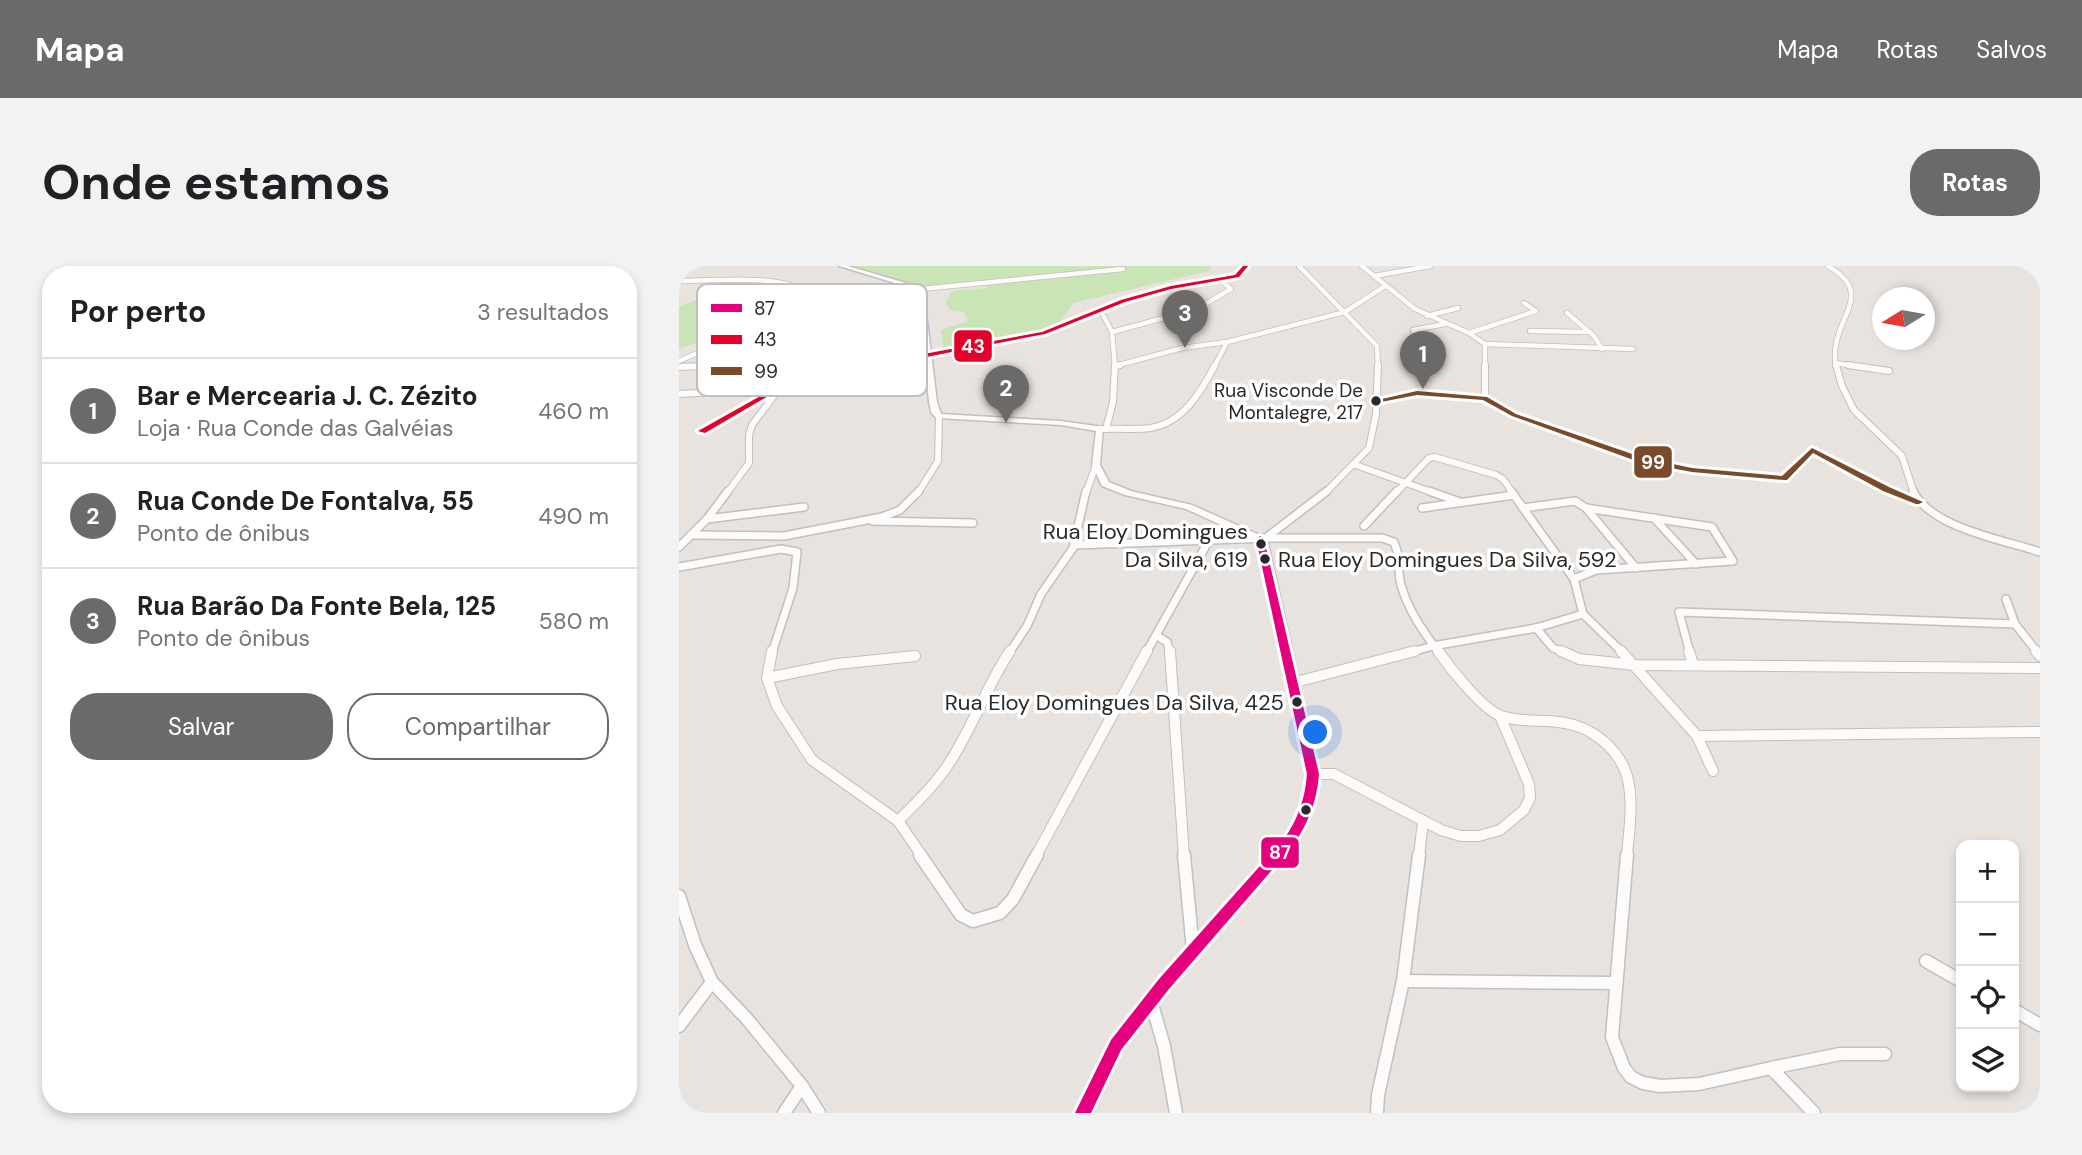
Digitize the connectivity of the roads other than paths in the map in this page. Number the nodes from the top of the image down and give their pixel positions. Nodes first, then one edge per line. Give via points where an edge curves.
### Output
1 (842, 266) edge
2 (1246, 266) edge
3 (1299, 266) edge
4 (1362, 266) edge
5 (1430, 266) edge
6 (1828, 266) edge
7 (1123, 268) dead end
8 (1374, 276) junction
9 (1219, 279) junction
10 (679, 281) edge
11 (766, 284) edge
12 (904, 284) edge
13 (1385, 286) junction
14 (927, 288) edge
15 (1524, 303) dead end
16 (1458, 308) dead end
17 (1100, 309) junction
18 (1345, 312) junction
19 (1567, 313) dead end
20 (1427, 316) junction
21 (1447, 324) junction
22 (1530, 331) dead end
23 (927, 332) edge
24 (1112, 332) junction
25 (1590, 332) junction
26 (1469, 333) junction
27 (1227, 342) junction
28 (1485, 344) junction
29 (1602, 349) junction
30 (1633, 349) dead end
31 (1431, 352) dead end
32 (697, 353) edge
33 (930, 354) junction
34 (927, 355) edge
35 (679, 361) edge
36 (1836, 363) junction
37 (697, 366) edge
38 (1115, 366) junction
39 (679, 367) edge
40 (1889, 371) dead end
41 (697, 393) edge
42 (763, 396) edge
43 (774, 396) edge
44 (679, 397) edge
45 (1485, 398) junction
46 (1376, 401) junction
47 (939, 416) junction
48 (1103, 429) junction
49 (702, 431) dead end
50 (1353, 464) junction
51 (1095, 465) junction
52 (1405, 483) junction
53 (1514, 495) junction
54 (1919, 502) junction
55 (1462, 503) junction
56 (804, 507) dead end
57 (1422, 508) dead end
58 (1523, 508) junction
59 (1586, 508) junction
60 (1654, 518) junction
61 (707, 519) junction
62 (867, 520) junction
63 (973, 523) dead end
64 (1364, 526) dead end
65 (691, 535) junction
66 (1263, 539) junction
67 (1208, 542) junction
68 (1075, 545) junction
69 (679, 547) edge
70 (2040, 552) edge
71 (1696, 564) junction
72 (679, 567) edge
73 (1636, 568) junction
74 (1574, 579) junction
75 (2006, 599) dead end
76 (1583, 614) junction
77 (2015, 624) junction
78 (1536, 628) junction
79 (1157, 636) junction
80 (1433, 646) junction
81 (915, 656) dead end
82 (2040, 656) edge
83 (1693, 664) junction
84 (1635, 665) junction
85 (2040, 668) edge
86 (767, 678) junction
87 (1293, 683) junction
88 (1500, 716) junction
89 (2040, 732) edge
90 (1697, 736) junction
91 (1713, 771) dead end
92 (1313, 774) junction
93 (898, 821) junction
94 (1423, 821) junction
95 (679, 896) edge
96 (1193, 950) junction
97 (1926, 961) dead end
98 (1956, 978) edge
99 (1403, 981) junction
100 (712, 982) junction
101 (1615, 983) junction
102 (1151, 1001) junction
103 (2019, 1013) edge
104 (2040, 1025) edge
105 (679, 1026) edge
106 (1885, 1054) dead end
107 (1771, 1069) junction
108 (802, 1086) junction
109 (784, 1113) edge
110 (819, 1113) edge
111 (1083, 1113) edge
112 (1176, 1113) edge
113 (1377, 1113) edge
114 (1814, 1113) edge

1 - 12 main road
2 - 9 street via 1237,276
3 - 18 street
4 - 8 street
5 - 8 street
6 - 36 street via 1848,279 1853,297 1836,340
7 - 14 street
8 - 13 street
9 - 17 street
9 - 24 street via 1231,287 1226,294 1196,309
10 - 11 street
13 - 18 street
13 - 20 street
15 - 26 street via 1536,311
16 - 20 street
17 - 24 street
17 - 33 street via 1043,333
18 - 27 street
18 - 46 street via 1377,346
19 - 25 street
20 - 21 street
21 - 26 street
21 - 31 street via 1413,330
22 - 25 street
23 - 33 main road
24 - 38 street
25 - 29 street
26 - 28 street
27 - 38 street via 1182,348
27 - 48 street via 1188,408 1155,427
28 - 29 street
28 - 45 street
29 - 30 street
32 - 35 street
33 - 34 street
33 - 47 main road via 934,406
36 - 40 street
36 - 54 street via 1854,411 1902,456 1911,491
37 - 39 street
38 - 48 street via 1112,408
41 - 44 street
42 - 49 street
43 - 61 street via 752,425 749,463
45 - 46 street via 1417,393
45 - 54 street via 1514,415 1642,460 1692,470 1784,478 1812,450
46 - 50 street via 1369,447
47 - 48 main road
47 - 62 street via 940,456 919,493 900,510
48 - 51 main road
50 - 52 street
50 - 66 street via 1300,514
51 - 66 main road via 1109,487 1189,507
51 - 68 street
52 - 53 street via 1435,457 1496,475
52 - 55 street
52 - 64 street
53 - 55 street
53 - 58 street
54 - 70 street via 1951,521
55 - 57 street
56 - 61 street
58 - 59 street via 1576,501
58 - 74 street
59 - 60 street
59 - 73 street
60 - 71 street
60 - 71 street via 1712,527 1733,561
61 - 65 street
62 - 63 street
62 - 65 street via 773,537
65 - 69 street
66 - 67 street
66 - 80 street via 1382,538 1394,542 1400,554 1405,601
66 - 87 main road
67 - 68 street
67 - 79 street
68 - 93 street via 1041,594 950,762 931,789
71 - 73 street
72 - 86 street via 781,549 797,552 793,588 773,642
73 - 74 street via 1596,570
74 - 76 street
75 - 77 street
76 - 78 street
76 - 84 street
77 - 82 street
77 - 83 street via 1679,612
78 - 80 street
78 - 84 street via 1553,648 1579,659
79 - 93 street via 1013,899 1000,913 968,920 961,915
79 - 96 street via 1170,649
80 - 87 street
80 - 88 street via 1475,696
81 - 86 street via 837,664
83 - 84 street
83 - 85 street
84 - 90 street
86 - 93 street via 777,706 812,760
87 - 92 main road
88 - 94 street via 1529,784 1530,798 1524,810 1500,830 1479,836 1451,833
88 - 101 street via 1568,723 1594,733 1608,744 1627,775 1629,828
89 - 90 street
90 - 91 street
92 - 94 street via 1334,774
92 - 96 main road via 1312,794 1301,824 1257,881
94 - 99 street
95 - 100 street
96 - 102 main road
97 - 98 street
99 - 101 street
99 - 113 street
100 - 105 street
100 - 108 street
101 - 107 street via 1612,1037 1631,1077 1649,1085 1672,1086
102 - 111 main road via 1116,1045
102 - 112 street
103 - 104 street
106 - 107 street via 1826,1054
107 - 114 street
108 - 109 street
108 - 110 street

